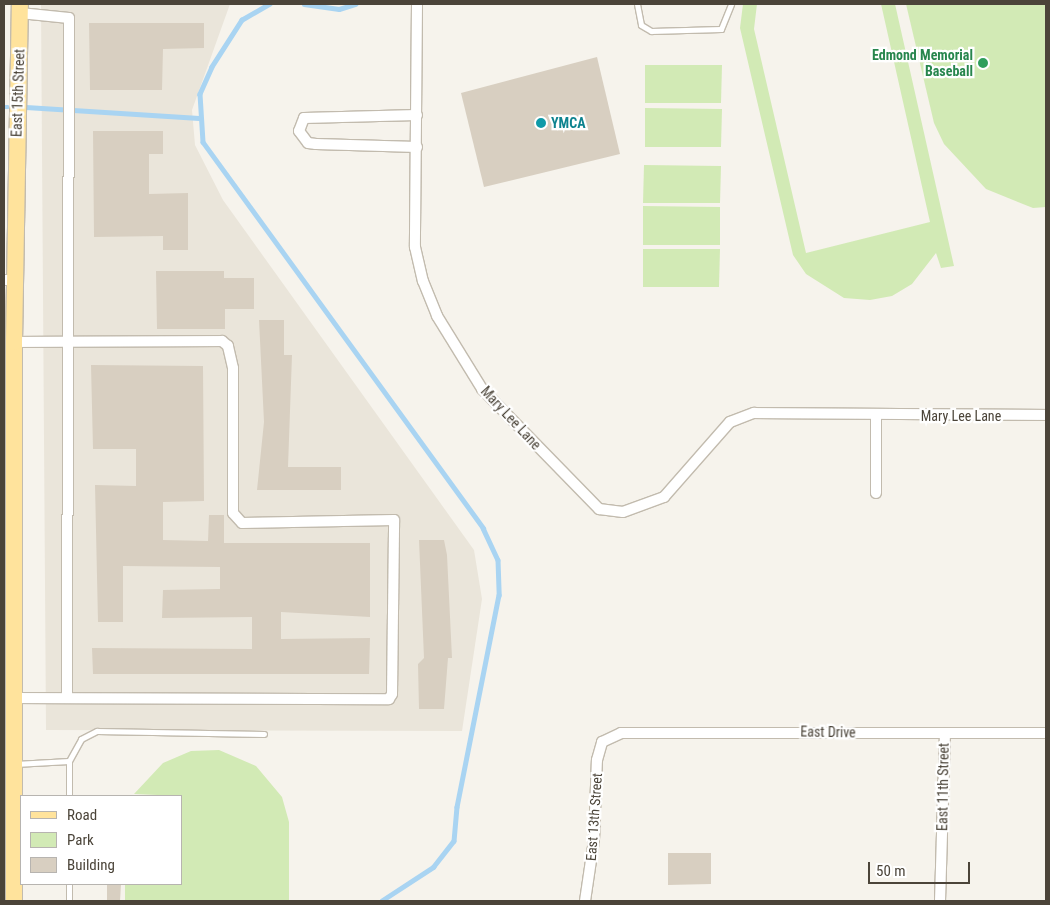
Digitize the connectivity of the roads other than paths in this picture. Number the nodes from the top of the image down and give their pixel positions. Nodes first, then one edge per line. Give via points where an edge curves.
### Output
1 (416, 4) edge
2 (637, 4) edge
3 (732, 4) edge
4 (20, 8) edge
5 (417, 115) junction
6 (416, 146) junction
7 (9, 280) edge
8 (14, 342) junction
9 (66, 343) junction
10 (1046, 415) edge
11 (876, 416) junction
12 (876, 493) dead end
13 (67, 697) junction
14 (12, 698) junction
15 (944, 733) junction
16 (1046, 733) edge
17 (264, 734) dead end
18 (610, 738) joint
19 (69, 761) junction
20 (12, 764) junction
21 (69, 795) edge
22 (69, 885) edge
23 (14, 901) edge
24 (69, 901) edge
25 (585, 901) edge
26 (940, 901) edge

1 - 5 street, Mary Lee Lane
2 - 3 lane via 641,25 651,31 721,29
4 - 7 main road, East 15th Street
4 - 9 street via 69,18
5 - 6 street, Mary Lee Lane
5 - 6 street via 304,118 299,131 308,143
6 - 11 street, Mary Lee Lane via 415,247 437,316 482,389 599,508 623,512 664,497 719,434 743,416
7 - 8 main road, East 15th Street
8 - 9 street
8 - 14 main road, East 15th Street
9 - 13 street
9 - 13 street via 222,341 228,346 233,368 233,513 242,523 394,520 392,694 389,699
10 - 11 street, Mary Lee Lane
11 - 12 street
13 - 14 street
14 - 20 main road, East 15th Street
15 - 16 street, East Drive
15 - 18 street, East Drive via 640,730
15 - 26 street, East 11th Street
17 - 19 lane via 97,731 81,739
18 - 25 street, East 13th Street via 602,742 597,760 594,840
19 - 20 lane
19 - 21 lane
20 - 23 main road, East 15th Street
22 - 24 lane

